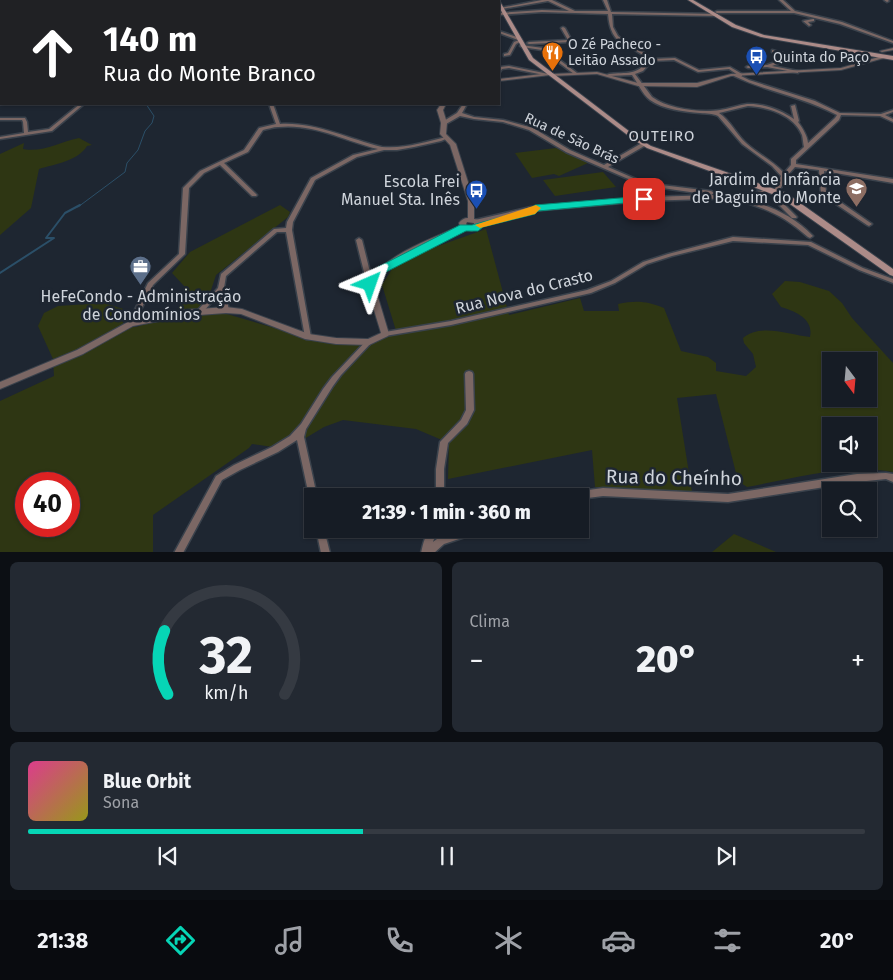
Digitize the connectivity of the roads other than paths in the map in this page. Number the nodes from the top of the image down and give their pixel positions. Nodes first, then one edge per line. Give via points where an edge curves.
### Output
1 (548, 0) edge
2 (606, 0) edge
3 (690, 0) edge
4 (695, 0) edge
5 (781, 0) edge
6 (502, 11) edge
7 (574, 11) dead end
8 (612, 12) junction
9 (794, 12) junction
10 (717, 14) junction
11 (816, 19) junction
12 (809, 25) dead end
13 (826, 25) dead end
14 (563, 28) dead end
15 (500, 32) edge
16 (521, 42) junction
17 (893, 42) edge
18 (773, 51) dead end
19 (874, 54) junction
20 (889, 54) edge
21 (505, 55) dead end
22 (651, 60) junction
23 (500, 63) edge
24 (767, 66) junction
25 (504, 67) junction
26 (748, 67) dead end
27 (500, 70) edge
28 (575, 72) junction
29 (797, 72) junction
30 (633, 74) junction
31 (549, 75) junction
32 (608, 75) junction
33 (738, 75) junction
34 (500, 80) edge
35 (638, 84) junction
36 (81, 105) edge
37 (271, 105) edge
38 (442, 105) edge
39 (464, 105) edge
40 (793, 106) dead end
41 (893, 111) edge
42 (716, 113) junction
43 (459, 114) junction
44 (839, 114) junction
45 (881, 115) junction
46 (0, 119) edge
47 (893, 120) edge
48 (795, 122) junction
49 (444, 123) junction
50 (278, 124) junction
51 (26, 134) junction
52 (0, 138) edge
53 (446, 138) junction
54 (644, 144) junction
55 (384, 148) junction
56 (807, 148) junction
57 (221, 163) junction
58 (794, 165) junction
59 (606, 166) junction
60 (821, 169) junction
61 (784, 176) junction
62 (893, 181) edge
63 (644, 184) junction
64 (776, 193) junction
65 (254, 196) dead end
66 (731, 197) junction
67 (644, 199) junction
68 (290, 222) junction
69 (476, 222) junction
70 (869, 224) dead end
71 (276, 230) junction
72 (289, 230) junction
73 (810, 236) junction
74 (359, 240) dead end
75 (812, 244) junction
76 (893, 273) edge
77 (893, 281) edge
78 (370, 284) junction
79 (221, 288) junction
80 (589, 292) joint
81 (226, 310) junction
82 (200, 311) junction
83 (130, 324) junction
84 (385, 334) junction
85 (308, 337) junction
86 (369, 342) junction
87 (469, 374) dead end
88 (0, 386) edge
89 (302, 430) junction
90 (893, 478) edge
91 (311, 488) edge
92 (440, 488) edge
93 (589, 494) edge
94 (322, 538) edge
95 (430, 538) edge
96 (450, 538) edge
97 (178, 552) edge
98 (326, 552) edge
99 (426, 552) edge

1 - 6 street
1 - 7 street
2 - 8 street
3 - 10 main road
4 - 10 main road
5 - 9 street
6 - 8 street
6 - 16 main road
8 - 10 street
8 - 22 street via 616,36
9 - 10 street
9 - 11 street
10 - 19 main road via 739,28 763,36
11 - 12 street via 804,21
11 - 13 street
11 - 17 street via 842,23
14 - 16 street via 570,41
15 - 16 street
16 - 21 street via 515,43
16 - 28 street via 557,51 555,58
16 - 31 main road via 530,59
18 - 24 street via 782,54 786,60
19 - 20 main road
19 - 29 street via 841,69
22 - 30 street via 646,69
22 - 33 street via 676,59 698,71 730,68
23 - 25 street
24 - 26 street
24 - 29 street
25 - 27 street
25 - 31 street
28 - 31 street
28 - 32 street
29 - 33 street
30 - 32 street
30 - 35 street
31 - 34 street
31 - 54 main road
32 - 35 street
33 - 35 street via 697,85
33 - 44 street via 765,89 804,99
35 - 42 street via 652,100
36 - 51 street via 50,130
37 - 50 street
38 - 49 street via 440,110
39 - 43 street
40 - 48 street
41 - 45 street
42 - 48 street via 756,106 778,111
42 - 61 street via 728,121 739,139 770,161
43 - 49 street
43 - 59 street, Rua de São Brás via 531,129 568,151
44 - 45 street
44 - 56 street
45 - 47 street
46 - 51 street via 23,120
48 - 56 street via 806,134
49 - 53 street
50 - 55 street via 317,129
50 - 57 street via 260,130 246,150
51 - 52 street
53 - 55 street
53 - 69 street via 453,144
54 - 59 street
54 - 64 main road
55 - 68 street via 355,156 313,179
56 - 58 street via 793,160
57 - 65 street
57 - 83 street via 202,172 186,188 182,254 150,284
58 - 60 street
58 - 61 street
59 - 63 street, Rua de São Brás
60 - 62 street
60 - 70 street via 823,193
61 - 64 street
63 - 66 street, Rua de São Brás
63 - 67 street via 648,191
64 - 66 street
64 - 73 street
64 - 76 main road
66 - 67 street
66 - 73 street via 783,214
67 - 69 street via 535,208 531,212
68 - 71 street
68 - 72 street
69 - 78 street via 472,229 464,228 382,269
71 - 72 street
71 - 79 street via 222,275
72 - 85 street
73 - 75 street
74 - 78 street
75 - 77 street, Rua Nova do Crasto
75 - 80 street, Rua Nova do Crasto via 733,239 645,264
78 - 84 street
79 - 81 street
79 - 82 street
80 - 84 street, Rua Nova do Crasto via 451,323
81 - 82 street
81 - 85 street via 256,317
82 - 83 street
83 - 88 street via 80,352
84 - 86 street
85 - 86 street
86 - 89 street via 330,383
87 - 92 street via 470,410 464,422 444,442
89 - 91 street via 300,437
89 - 97 street via 260,458 219,478
90 - 93 street, Rua do Cheínho via 857,478 728,498
94 - 98 street
95 - 99 street
96 - 99 street

